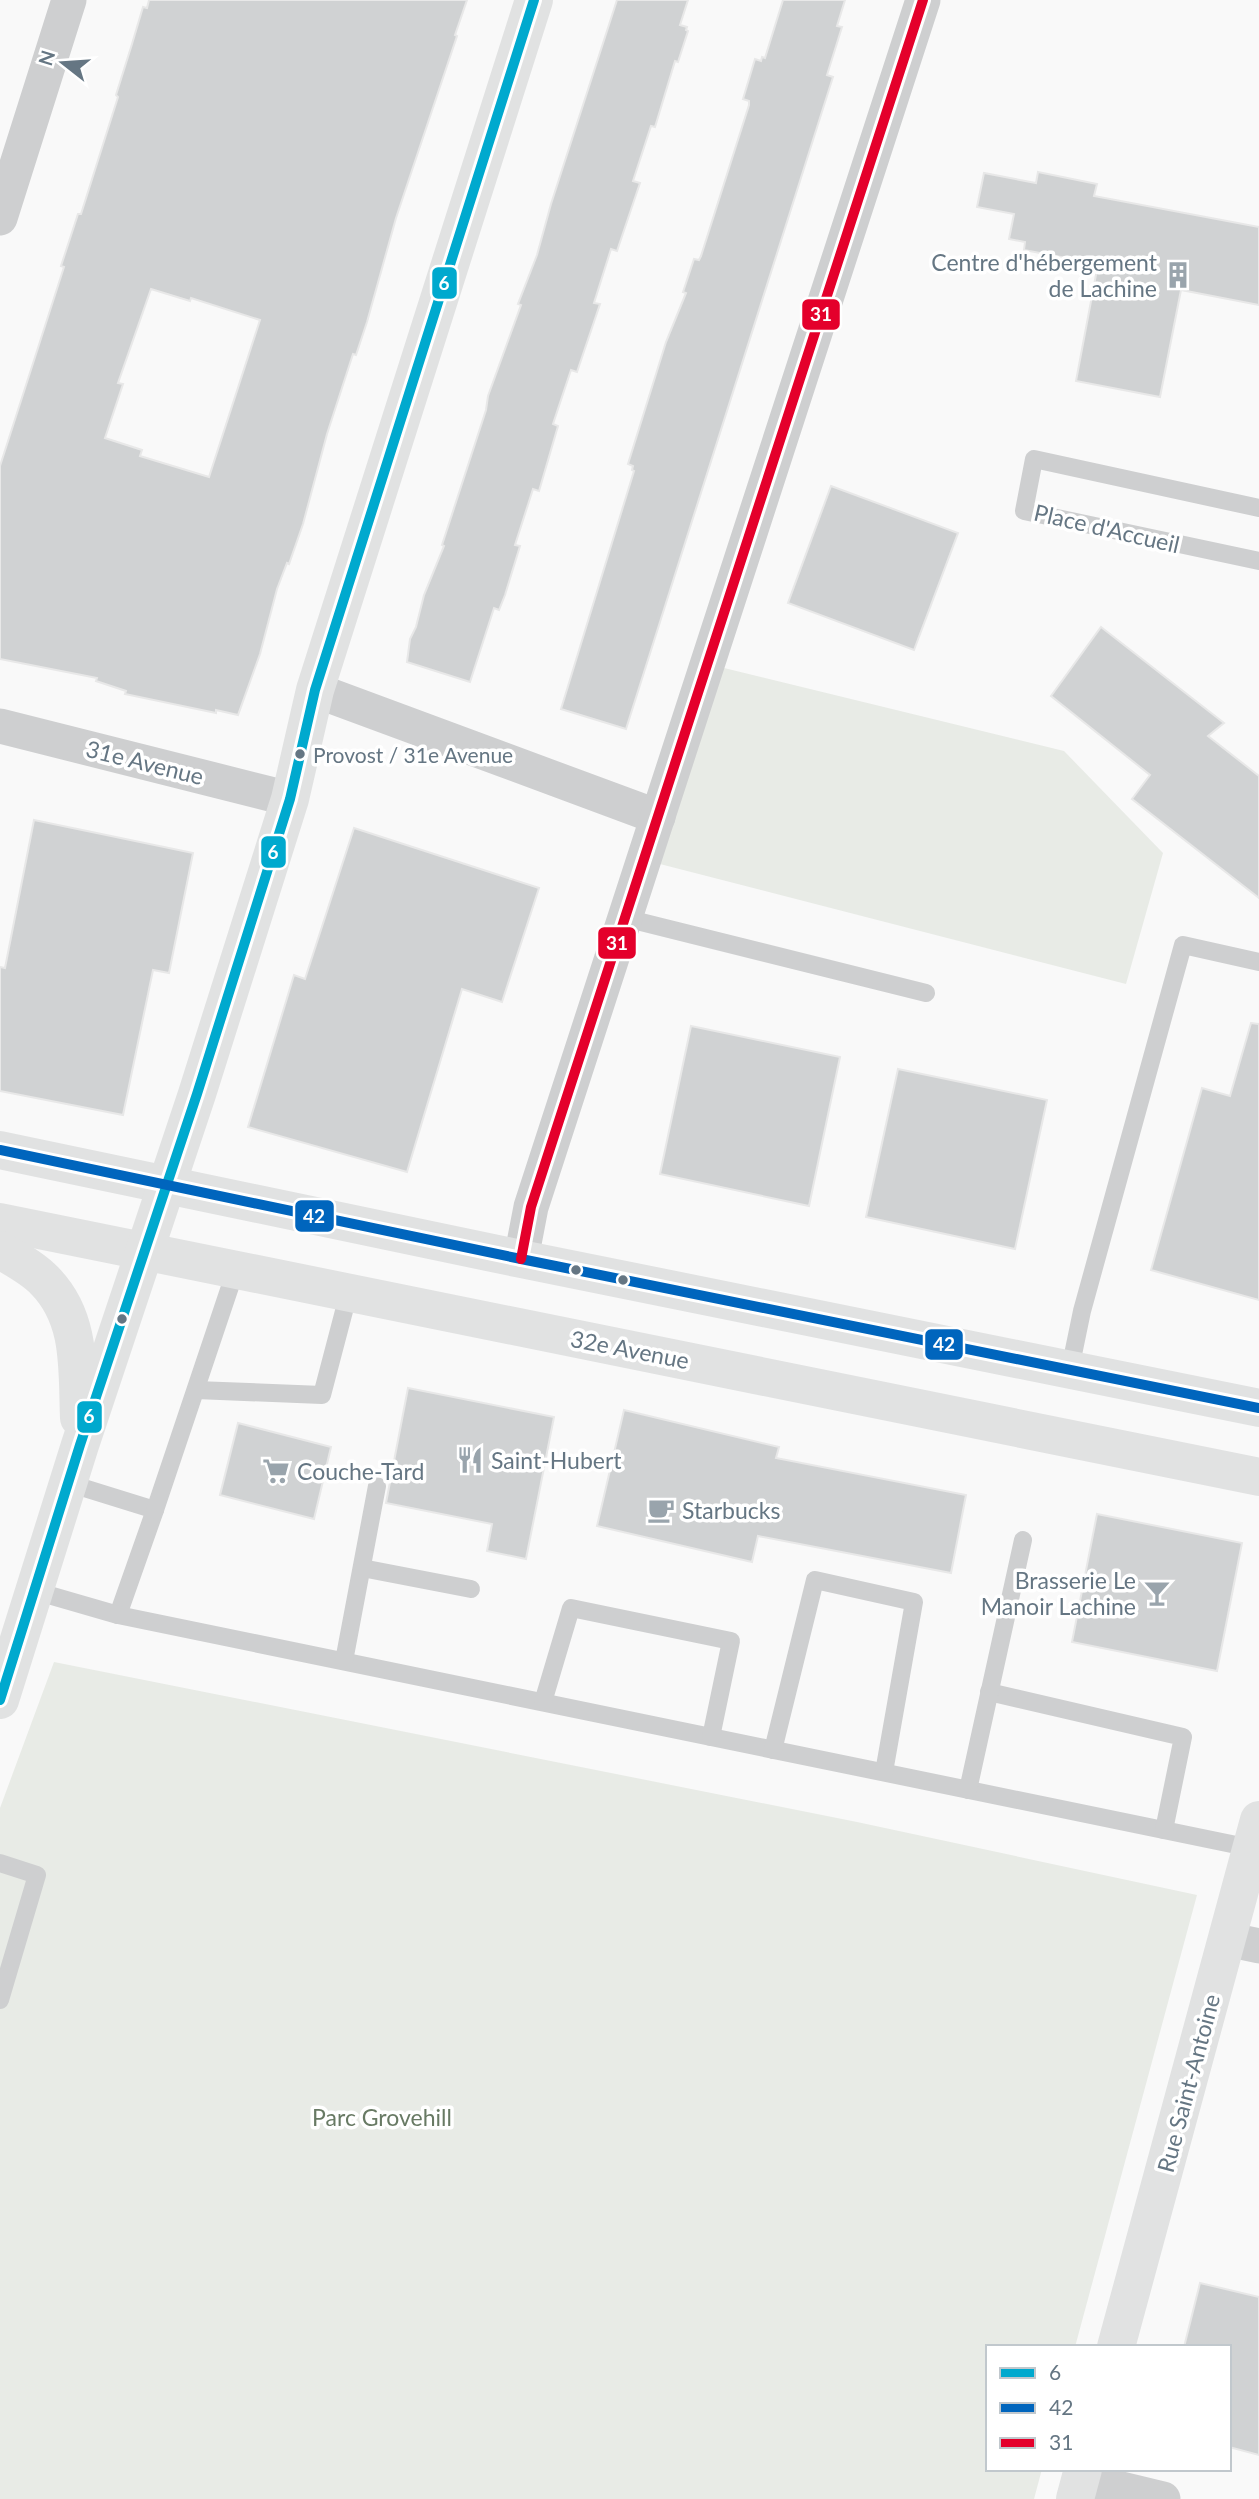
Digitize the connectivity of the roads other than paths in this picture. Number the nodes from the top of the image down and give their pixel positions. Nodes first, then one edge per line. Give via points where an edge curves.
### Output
1 (69, 0) edge
2 (534, 0) edge
3 (923, 0) edge
4 (0, 218) edge
5 (1259, 508) edge
6 (1259, 561) edge
7 (315, 690) junction
8 (0, 726) edge
9 (290, 799) junction
10 (658, 817) junction
11 (625, 918) junction
12 (1259, 962) edge
13 (926, 993) dead end
14 (0, 1150) edge
15 (167, 1184) junction
16 (0, 1222) edge
17 (0, 1250) edge
18 (144, 1251) junction
19 (521, 1259) junction
20 (236, 1269) junction
21 (349, 1292) junction
22 (1070, 1369) junction
23 (196, 1390) junction
24 (1259, 1408) edge
25 (80, 1445) junction
26 (1259, 1476) edge
27 (68, 1483) junction
28 (377, 1486) dead end
29 (155, 1510) junction
30 (1023, 1540) dead end
31 (362, 1568) junction
32 (471, 1588) dead end
33 (35, 1591) junction
34 (118, 1615) junction
35 (344, 1661) junction
36 (989, 1692) junction
37 (0, 1700) edge
38 (543, 1702) junction
39 (711, 1737) junction
40 (773, 1750) junction
41 (884, 1772) junction
42 (968, 1790) junction
43 (1164, 1830) junction
44 (1255, 1834) edge
45 (0, 1863) edge
46 (1243, 1943) edge
47 (0, 2000) edge
48 (1117, 2345) edge
49 (1079, 2483) edge
50 (1163, 2499) edge

1 - 4 street
2 - 7 main road
3 - 10 street
5 - 6 lane, Place d'Accueil via 1034,460 1024,510
7 - 9 main road
7 - 10 street
8 - 9 street, 31e Avenue
9 - 15 main road
10 - 11 street
11 - 13 lane
11 - 19 street via 531,1207
12 - 22 lane via 1182,945
14 - 15 main road
15 - 18 main road
15 - 19 main road
16 - 18 main road, 32e Avenue
17 - 25 main road via 43,1279 66,1310 75,1339
18 - 20 main road, 32e Avenue
18 - 25 main road
19 - 22 main road
20 - 21 main road, 32e Avenue
20 - 23 lane
21 - 23 lane via 322,1395
21 - 26 main road, 32e Avenue
22 - 24 main road
23 - 29 lane
25 - 27 main road
27 - 29 lane
27 - 33 main road
28 - 31 lane
29 - 34 lane
30 - 36 lane
31 - 32 lane
31 - 35 lane
33 - 34 lane
33 - 37 main road
34 - 35 lane
35 - 38 lane
36 - 42 lane
36 - 43 lane via 1183,1737
38 - 39 lane
38 - 39 lane via 571,1608 611,1616 731,1641
39 - 40 lane
40 - 41 lane
40 - 41 lane via 815,1580 914,1602
41 - 42 lane
42 - 43 lane
43 - 44 lane
44 - 46 main road, Rue Saint-Antoine
45 - 47 lane via 37,1875
46 - 48 main road, Rue Saint-Antoine
49 - 50 street

